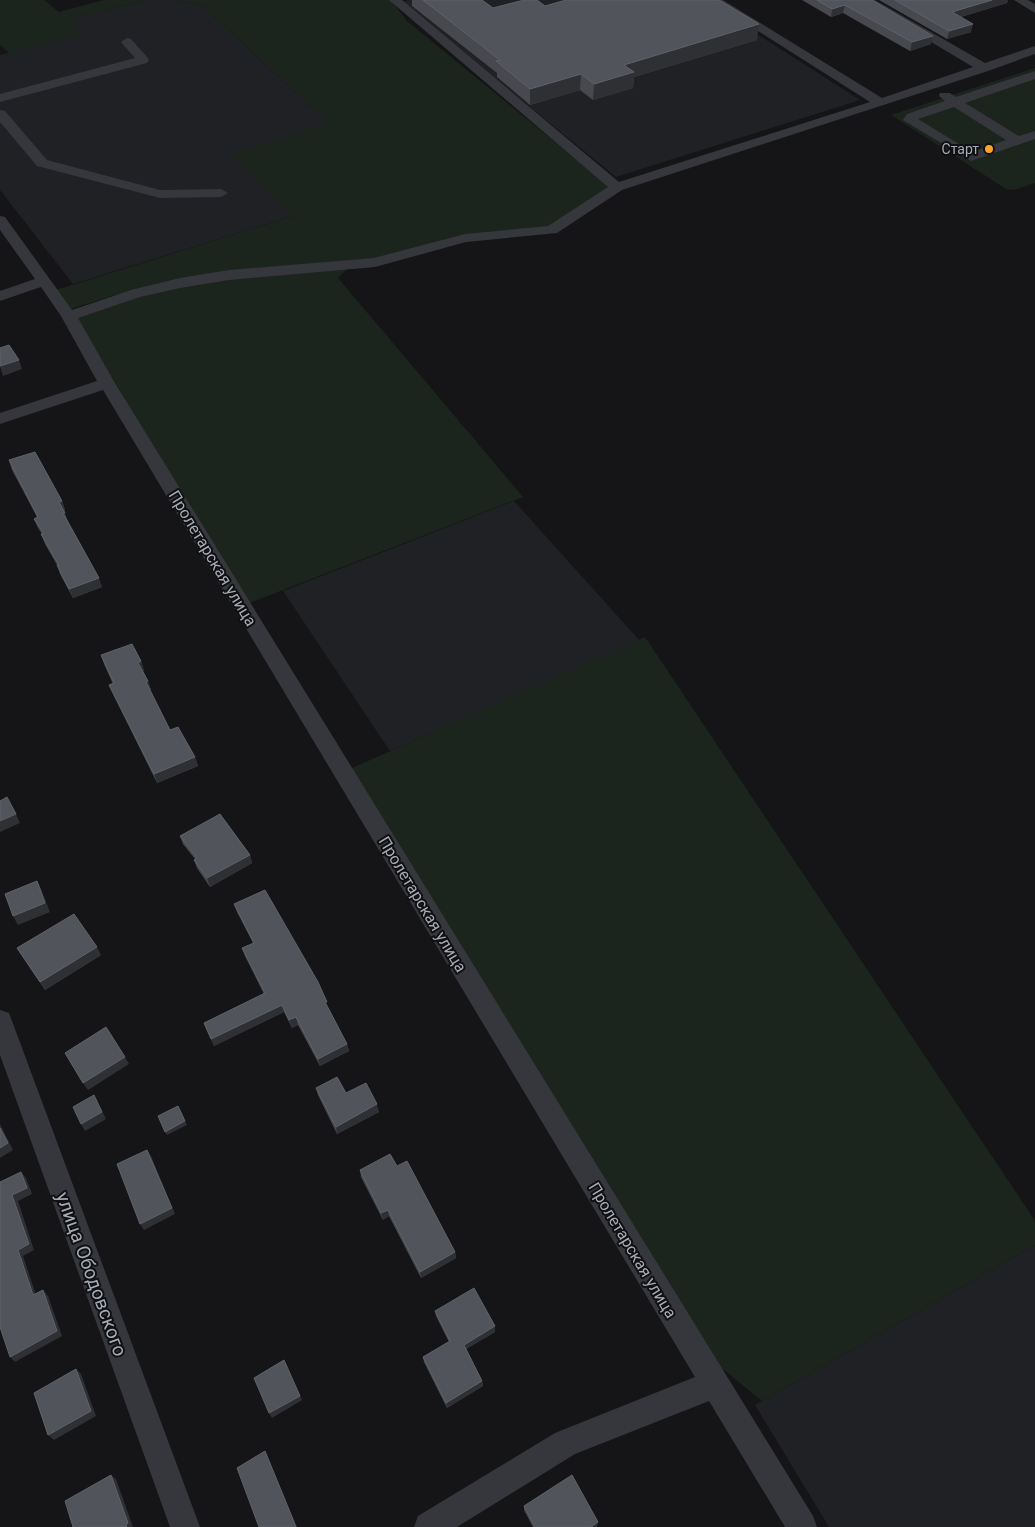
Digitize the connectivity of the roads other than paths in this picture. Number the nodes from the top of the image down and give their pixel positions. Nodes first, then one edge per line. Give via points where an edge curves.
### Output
1 (395, 0) edge
2 (715, 0) edge
3 (867, 0) edge
4 (1020, 0) edge
5 (1035, 9) edge
6 (127, 42) dead end
7 (1035, 50) edge
8 (984, 68) junction
9 (1035, 76) edge
10 (929, 87) junction
11 (0, 98) edge
12 (954, 101) junction
13 (881, 104) junction
14 (0, 114) edge
15 (1035, 135) edge
16 (1018, 141) junction
17 (617, 188) junction
18 (221, 192) dead end
19 (0, 220) edge
20 (44, 281) junction
21 (0, 296) edge
22 (69, 316) junction
23 (107, 383) junction
24 (0, 419) edge
25 (0, 1021) edge
26 (714, 1384) junction
27 (185, 1527) edge
28 (429, 1527) edge
29 (802, 1527) edge

1 - 17 street
2 - 13 street
3 - 8 street
4 - 5 street
6 - 11 street via 143,60
7 - 8 street
8 - 10 street
9 - 12 street
10 - 12 street
10 - 13 street
12 - 16 street
12 - 16 street via 912,116 910,120 969,157
13 - 17 street
14 - 18 street via 42,164 160,194
15 - 16 street
17 - 22 street via 552,230 465,238 375,262 229,275 180,283 136,293
19 - 20 street, Пролетарская улица
20 - 21 street
20 - 22 street, Пролетарская улица
22 - 23 street, Пролетарская улица
23 - 24 street
23 - 26 street, Пролетарская улица
25 - 27 street, улица Ободовского
26 - 28 street via 565,1443
26 - 29 street, Пролетарская улица

